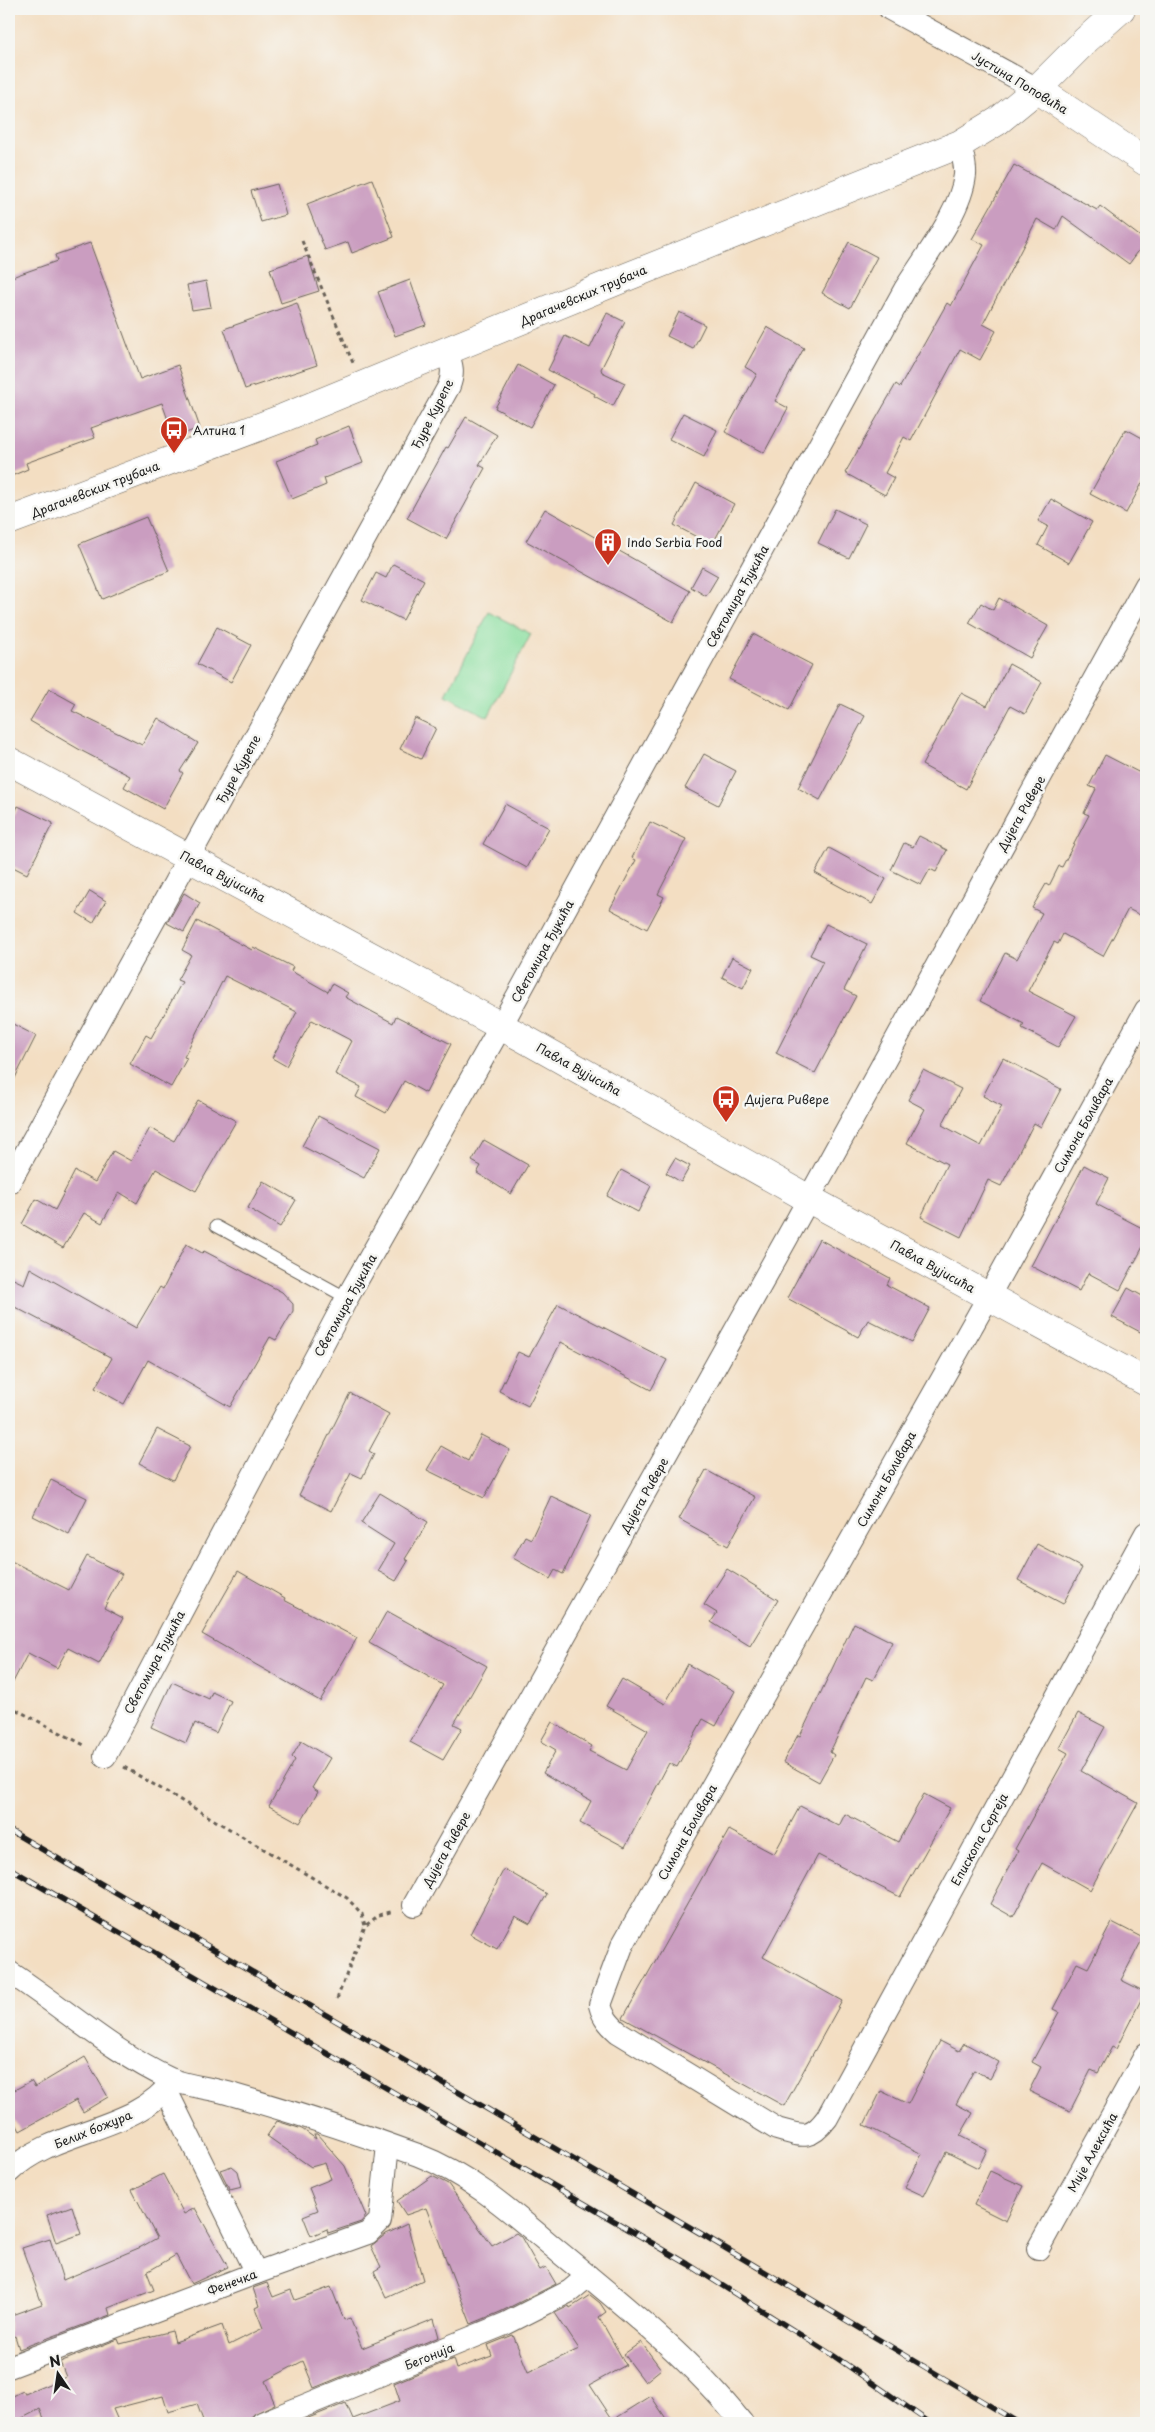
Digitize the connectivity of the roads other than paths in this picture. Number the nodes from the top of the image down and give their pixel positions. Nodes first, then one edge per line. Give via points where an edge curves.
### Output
1 (890, 9) edge
2 (1121, 9) edge
3 (1037, 89) junction
4 (960, 144) junction
5 (1146, 162) edge
6 (447, 352) junction
7 (9, 521) edge
8 (1146, 585) edge
9 (9, 761) edge
10 (189, 858) junction
11 (1146, 1010) edge
12 (501, 1026) junction
13 (9, 1183) edge
14 (809, 1198) junction
15 (216, 1226) dead end
16 (988, 1297) junction
17 (347, 1298) junction
18 (1146, 1382) edge
19 (1146, 1533) edge
20 (105, 1756) road end
21 (414, 1905) road end
22 (9, 1972) edge
23 (1146, 2054) edge
24 (170, 2085) junction
25 (804, 2136) joint
26 (388, 2145) junction
27 (9, 2172) edge
28 (1038, 2249) dead end
29 (256, 2273) junction
30 (588, 2276) junction
31 (9, 2367) edge
32 (731, 2419) edge
33 (262, 2423) edge

1 - 3 street, Јустина Поповића
2 - 3 street, Драгачевских трубача
3 - 4 street, Драгачевских трубача via 998,121
3 - 5 street, Јустина Поповића
4 - 6 street, Драгачевских трубача
4 - 12 street, Светомира Ђукића via 965,173 962,190 951,214 905,289
6 - 7 street, Драгачевских трубача via 283,418
6 - 10 street, Ђуре Курепе via 453,376 449,386
8 - 14 street, Дијега Ривере
9 - 10 street, Павла Вујисића
10 - 12 street, Павла Вујисића
10 - 13 street, Ђуре Курепе
11 - 16 street, Симона Боливара
12 - 14 street, Павла Вујисића
12 - 17 street, Светомира Ђукића
14 - 16 street, Павла Вујисића
14 - 21 street, Дијега Ривере
15 - 17 lane
16 - 18 street, Павла Вујисића
16 - 25 street, Симона Боливара via 622,1946 600,2005 602,2014 618,2032 777,2129
17 - 20 street, Светомира Ђукића
19 - 25 street, Епископа Сергеја via 827,2118 817,2131
22 - 24 street
23 - 28 street, Мије Алексића
24 - 26 street via 233,2094
24 - 27 street, Белих божура via 140,2109 32,2155
24 - 29 street
26 - 29 street, Фенечка via 382,2211 375,2228
26 - 30 street via 437,2163 468,2182 499,2203
29 - 31 street, Фенечка
30 - 32 street via 693,2368
30 - 33 street, Бегонија via 562,2296 505,2324

